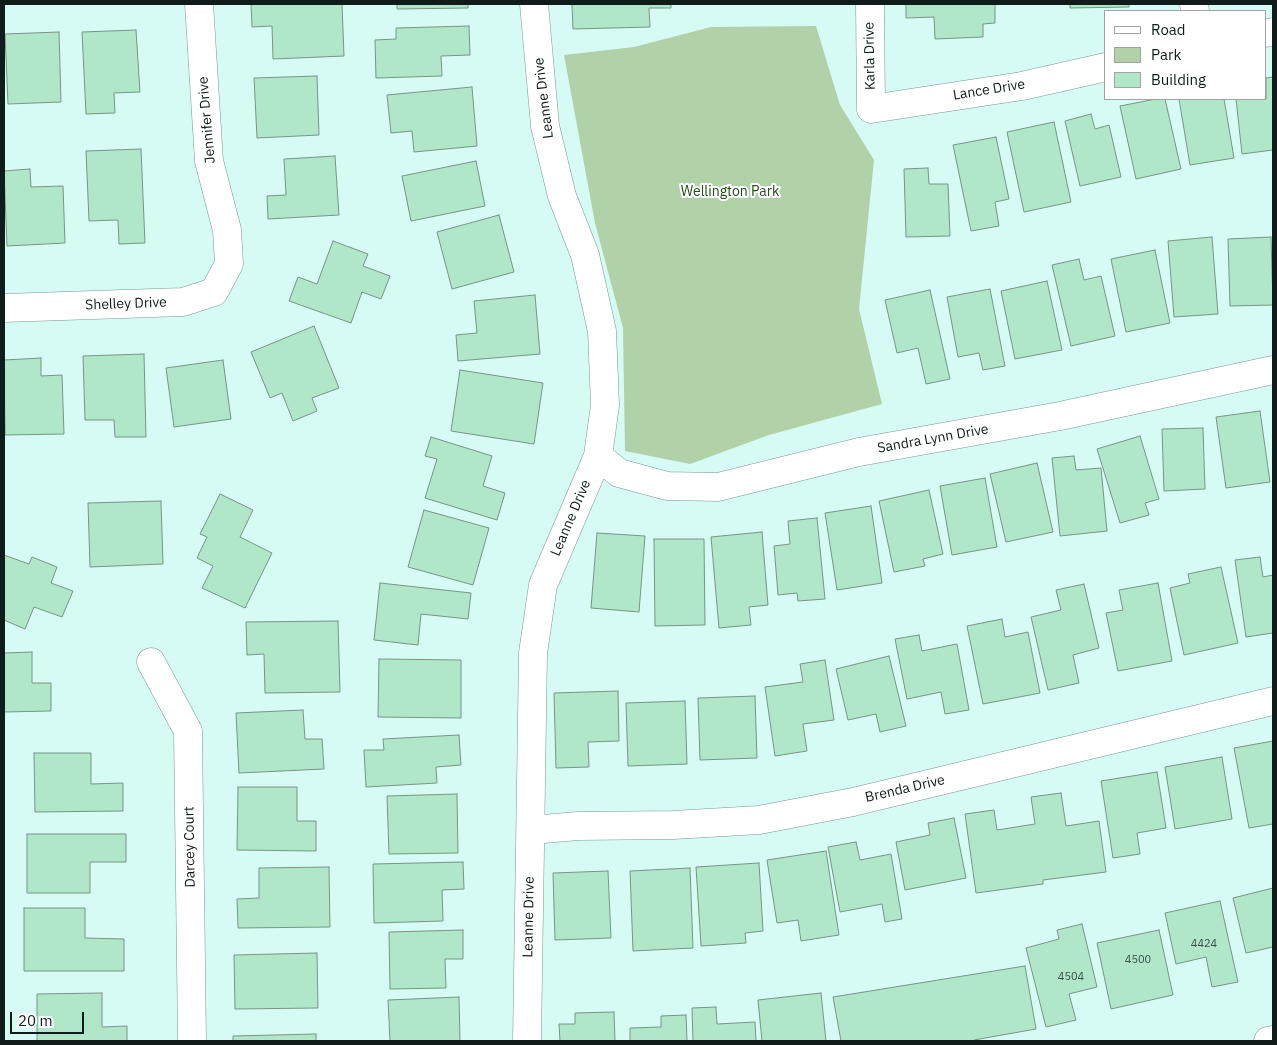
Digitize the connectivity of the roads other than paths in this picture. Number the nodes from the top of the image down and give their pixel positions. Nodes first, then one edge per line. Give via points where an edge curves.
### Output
1 (199, 4) edge
2 (534, 4) edge
3 (870, 4) edge
4 (1104, 67) edge
5 (871, 109) joint
6 (230, 264) joint
7 (4, 308) edge
8 (1273, 370) edge
9 (598, 456) junction
10 (151, 662) dead end
11 (1273, 701) edge
12 (531, 830) junction
13 (1273, 1040) edge
14 (192, 1041) edge
15 (527, 1041) edge
16 (1268, 1041) edge

1 - 6 street, Jennifer Drive via 209,161 227,230
2 - 9 street, Leanne Drive via 544,126 562,196 585,255 602,331 605,405
3 - 5 street, Karla Drive
4 - 5 street, Lance Drive via 1022,86
6 - 7 street, Shelley Drive via 214,292 183,302
8 - 9 street, Sandra Lynn Drive via 1060,416 859,452 718,487 667,486 619,473
9 - 12 street, Leanne Drive via 543,585 534,653
10 - 14 street, Darcey Court via 188,731
11 - 12 street, Brenda Drive via 853,802 759,820
12 - 15 street, Leanne Drive
13 - 16 street

